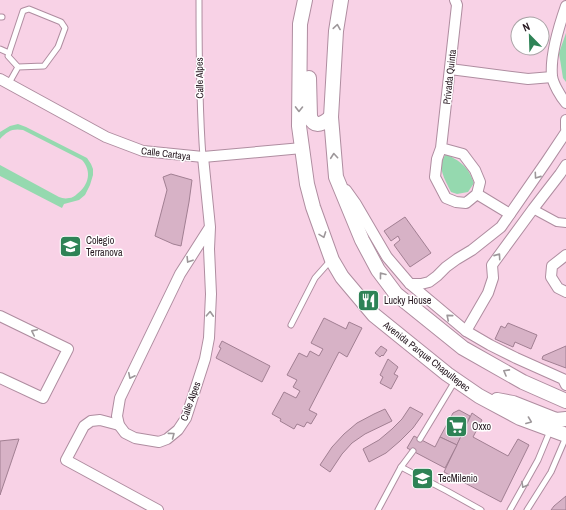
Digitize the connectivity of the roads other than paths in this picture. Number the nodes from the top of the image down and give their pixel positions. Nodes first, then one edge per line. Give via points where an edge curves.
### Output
1 (199, 0) edge
2 (305, 0) edge
3 (341, 0) edge
4 (458, 2) edge
5 (566, 6) edge
6 (300, 24) junction
7 (0, 49) edge
8 (9, 53) junction
9 (18, 67) junction
10 (450, 69) junction
11 (552, 77) junction
12 (5, 81) edge
13 (566, 103) edge
14 (331, 117) junction
15 (566, 120) edge
16 (566, 128) edge
17 (566, 132) edge
18 (302, 148) junction
19 (441, 148) junction
20 (203, 157) junction
21 (546, 162) junction
22 (566, 165) edge
23 (560, 174) junction
24 (336, 177) junction
25 (477, 194) junction
26 (533, 209) junction
27 (510, 214) junction
28 (566, 223) edge
29 (210, 227) junction
30 (501, 227) junction
31 (513, 235) junction
32 (566, 255) edge
33 (332, 260) junction
34 (410, 284) junction
35 (566, 292) edge
36 (0, 316) edge
37 (291, 325) dead end
38 (466, 331) junction
39 (0, 378) edge
40 (455, 380) junction
41 (566, 384) edge
42 (479, 396) junction
43 (566, 401) edge
44 (566, 419) edge
45 (120, 425) junction
46 (550, 430) junction
47 (566, 436) edge
48 (420, 439) dead end
49 (413, 451) dead end
50 (401, 468) junction
51 (158, 510) edge
52 (378, 510) edge
53 (480, 510) edge
54 (510, 510) edge
55 (527, 510) edge

1 - 20 lane, Calle Alpes
2 - 6 main road, Avenida Parque Chapultepec
14 -> 3 main road via 336,31
4 - 10 street, Privada Quinta
5 - 11 street via 553,56
6 - 14 main road via 308,49 310,117 316,124 324,123
6 -> 18 main road, Avenida Parque Chapultepec via 299,126
7 - 8 lane
8 - 9 lane via 8,56
8 - 9 lane via 23,11 29,9 61,22 65,28 58,47 44,66
9 - 12 lane
10 - 11 street via 528,79
10 - 19 street, Privada Quinta
11 - 13 street
12 - 20 street, Calle Cartaya via 106,137 143,152
24 -> 14 main road
15 - 16 street
17 - 21 street
18 - 20 street, Calle Cartaya
18 -> 33 main road, Avenida Parque Chapultepec via 306,184
19 - 25 street via 462,154 475,170 480,182
19 - 25 street, Privada Quinta via 435,177 446,198 466,203
20 - 29 street, Calle Alpes
21 - 23 street
21 -> 27 street
22 - 23 street
23 - 26 street
24 - 34 street via 356,204 387,257
43 -> 24 main road via 523,382 463,348 396,294 378,270 362,240
25 - 27 street
26 - 28 street via 557,222
26 - 31 street
27 - 30 street
29 -> 45 street via 180,274 120,398 117,416
45 -> 29 street, Calle Alpes via 125,433 135,438 159,442 178,430 186,418 209,338
30 - 31 street
30 - 34 street via 429,282
38 -> 31 street via 488,293 493,278 492,265
32 - 35 street via 552,266 551,277 558,288
33 - 37 lane via 315,278
33 - 40 main road, Avenida Parque Chapultepec via 342,277 374,315
38 -> 34 street
39 -> 36 street via 43,398 68,349
38 - 41 street via 562,379
40 - 42 main road, Avenida Parque Chapultepec
40 - 48 lane
42 - 44 main road via 512,403 556,420
42 -> 46 main road, Avenida Parque Chapultepec via 520,418
45 - 51 street via 100,420 91,421 84,426 66,460
46 - 47 main road, Avenida Parque Chapultepec
46 -> 54 lane via 538,460
47 - 55 lane via 551,472
49 - 50 lane
50 - 52 lane
50 - 53 lane

